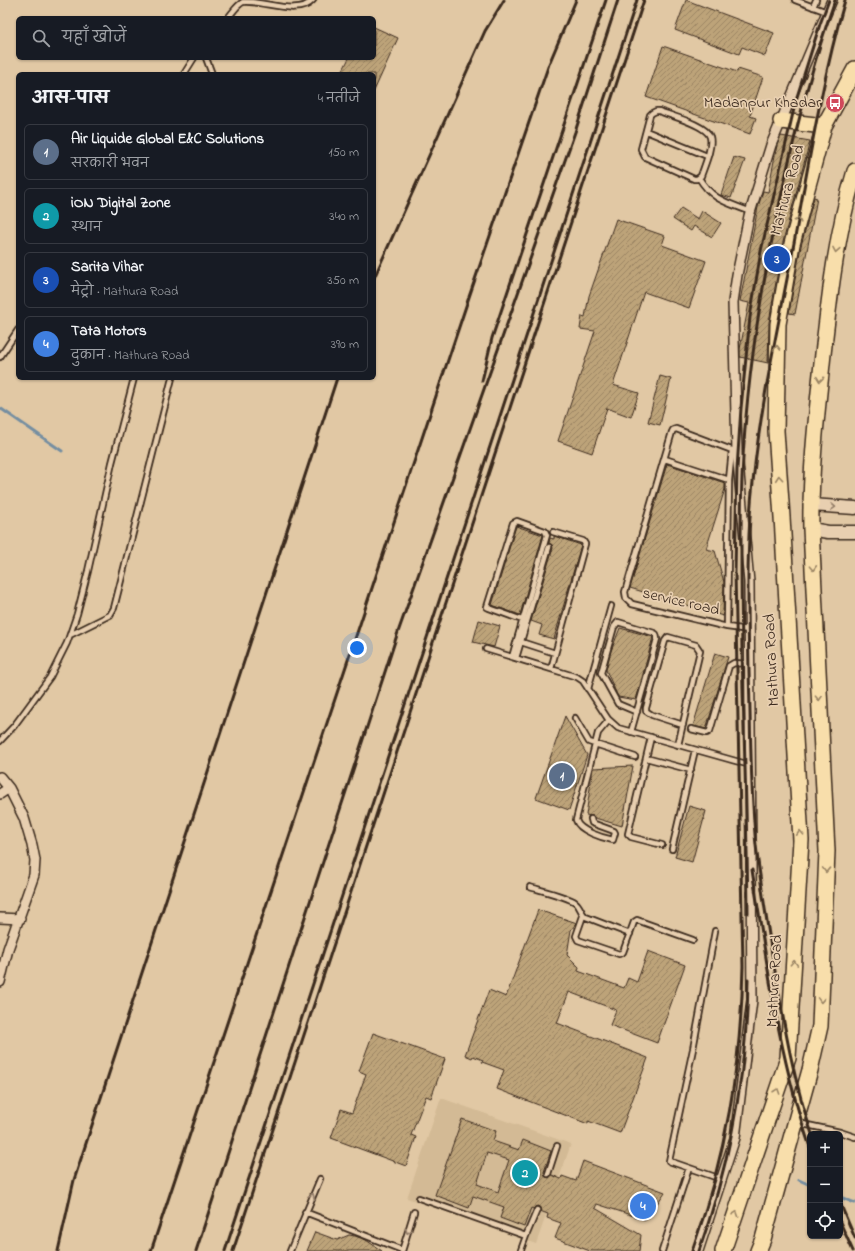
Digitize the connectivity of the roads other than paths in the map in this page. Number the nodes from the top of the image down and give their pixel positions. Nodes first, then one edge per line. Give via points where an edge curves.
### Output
1 (314, 0) edge
2 (795, 0) edge
3 (816, 0) edge
4 (832, 0) edge
5 (813, 7) junction
6 (827, 12) junction
7 (229, 16) edge
8 (193, 60) edge
9 (207, 60) edge
10 (855, 69) edge
11 (185, 72) edge
12 (211, 72) edge
13 (781, 121) junction
14 (824, 126) junction
15 (646, 131) junction
16 (708, 156) junction
17 (855, 172) edge
18 (699, 178) junction
19 (751, 212) junction
20 (16, 333) edge
21 (0, 357) edge
22 (133, 380) edge
23 (171, 380) edge
24 (734, 451) junction
25 (665, 459) junction
26 (729, 480) junction
27 (811, 505) junction
28 (855, 508) edge
29 (811, 529) junction
30 (553, 532) dead end
31 (855, 532) edge
32 (549, 547) dead end
33 (611, 606) dead end
34 (522, 620) junction
35 (727, 627) junction
36 (749, 630) junction
37 (70, 634) junction
38 (521, 642) junction
39 (486, 649) dead end
40 (555, 653) junction
41 (514, 658) junction
42 (749, 664) junction
43 (551, 669) junction
44 (588, 689) junction
45 (637, 712) junction
46 (575, 718) dead end
47 (609, 720) junction
48 (683, 725) junction
49 (691, 730) dead end
50 (631, 732) junction
51 (651, 737) junction
52 (0, 741) edge
53 (595, 745) junction
54 (678, 745) junction
55 (695, 750) junction
56 (635, 757) dead end
57 (646, 758) junction
58 (750, 765) junction
59 (691, 770) junction
60 (0, 778) edge
61 (9, 788) junction
62 (0, 794) edge
63 (591, 819) dead end
64 (662, 845) dead end
65 (672, 849) dead end
66 (530, 887) dead end
67 (583, 916) junction
68 (0, 918) edge
69 (20, 919) junction
70 (715, 931) dead end
71 (630, 934) junction
72 (693, 940) dead end
73 (0, 982) edge
74 (795, 1123) junction
75 (855, 1137) edge
76 (557, 1146) dead end
77 (689, 1168) junction
78 (548, 1174) dead end
79 (320, 1179) dead end
80 (722, 1179) junction
81 (419, 1198) dead end
82 (536, 1210) dead end
83 (305, 1212) junction
84 (414, 1212) dead end
85 (526, 1236) junction
86 (521, 1250) edge
87 (290, 1251) edge
88 (402, 1251) edge
89 (662, 1251) edge
90 (698, 1251) edge
91 (723, 1251) edge
92 (758, 1251) edge

1 - 7 lane via 302,7 256,1 243,2
2 - 5 lane
3 - 5 lane
4 - 6 street
5 - 6 lane
6 - 13 street
8 - 11 lane
9 - 12 lane
10 - 14 highway, Mathura Road
13 - 14 highway
13 - 19 street
91 -> 14 highway, Mathura Road via 788,1058 801,840 776,431 778,324 792,244
15 - 16 lane
15 - 16 lane via 650,115 656,111 700,126 710,137
15 - 18 lane via 642,149 645,157 694,179
16 - 18 lane
17 -> 27 highway via 836,251 818,399
18 - 19 lane via 714,197
19 - 24 street via 733,302
20 - 21 lane
22 - 37 lane via 88,572
23 - 37 lane via 114,608 110,615
24 - 25 lane, service road via 676,429 672,432
24 - 26 lane, service road
24 - 36 street via 749,582
25 - 26 lane
25 - 35 lane, service road via 625,592 626,598 632,604
26 - 35 lane, service road
27 -> 28 street
27 - 29 highway
29 - 31 street
29 -> 74 highway via 827,851 820,1026
30 - 40 lane via 583,541 585,544
32 - 38 lane
33 - 44 lane
34 - 34 lane via 547,535 545,531 517,521 513,523 487,606
34 - 41 lane
35 - 36 lane
36 - 42 street
37 - 52 lane via 50,677
38 - 40 lane
38 - 41 lane
39 - 41 lane
40 - 43 lane
41 - 43 lane
42 - 49 lane via 734,662 729,666 710,731 706,733
42 - 58 street
43 - 44 lane via 577,677
44 - 47 lane
45 - 45 lane via 618,704 601,673 614,627 618,622 654,633 657,637
45 - 50 lane
46 - 53 lane via 586,739
47 - 50 lane via 618,728
47 - 53 lane via 599,730
48 - 48 lane via 700,651 696,645 668,637 646,711
48 - 54 lane
50 - 51 lane
51 - 54 lane
51 - 57 lane
53 - 56 lane
53 - 63 lane via 576,820 583,829 613,840 614,831 592,823
54 - 55 lane
55 - 58 lane
55 - 59 lane
57 - 59 lane
57 - 64 lane via 628,834
58 - 80 street via 752,1000 735,1138
59 - 65 lane
60 - 61 street
61 - 62 street
61 - 69 street via 24,818 35,860 34,875
66 - 67 lane via 572,900
67 - 71 lane
67 - 71 lane via 576,936 578,940 621,954
68 - 69 street
69 - 73 street via 8,949
70 - 77 lane via 669,1160
71 - 72 lane via 634,922 640,920
74 - 75 lane
74 - 92 highway
76 - 78 lane
77 - 80 lane
77 - 89 lane
83 -> 79 lane
80 - 90 street
81 - 85 lane
82 - 85 lane
83 - 87 lane
83 - 88 lane
84 -> 88 lane
85 - 86 lane

